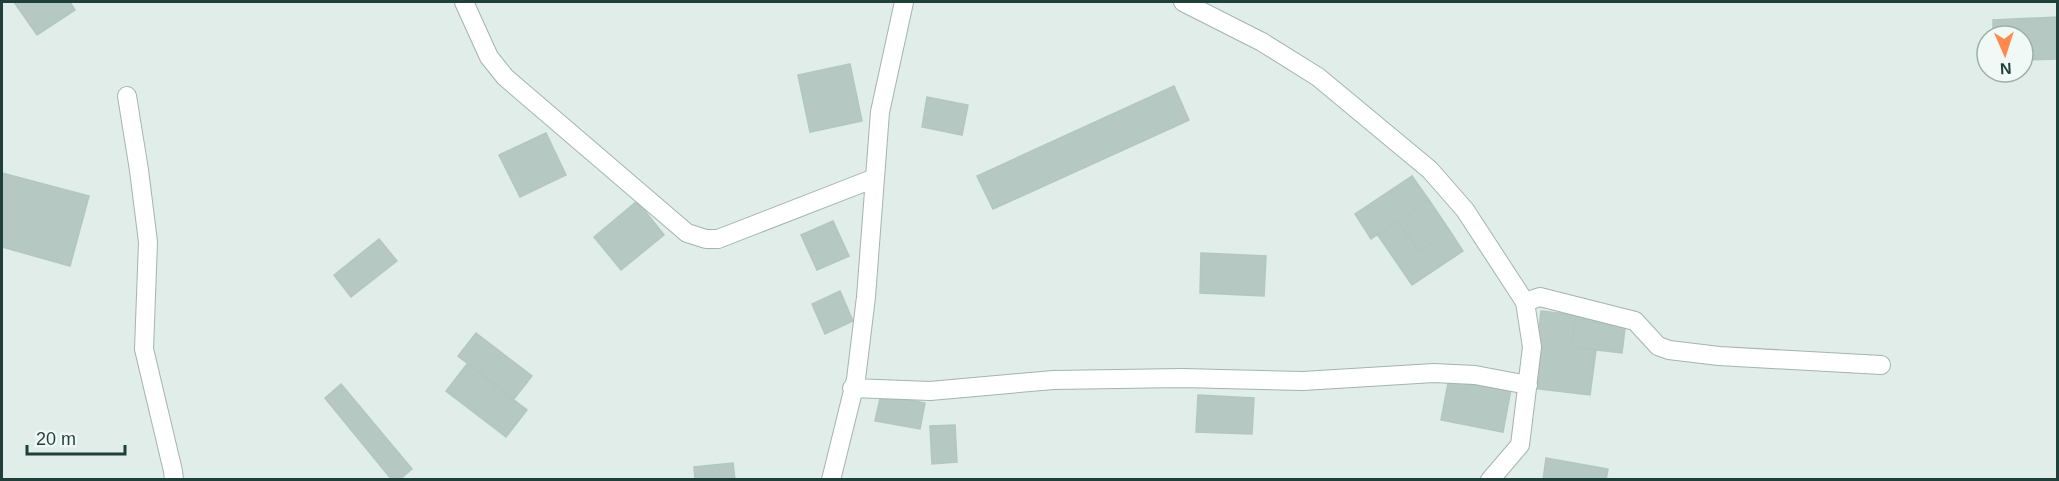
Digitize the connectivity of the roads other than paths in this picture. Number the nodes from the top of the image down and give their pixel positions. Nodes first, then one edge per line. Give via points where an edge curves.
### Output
1 (464, 2) edge
2 (904, 2) edge
3 (1183, 2) edge
4 (127, 96) dead end
5 (875, 178) junction
6 (1525, 302) junction
7 (1881, 365) dead end
8 (1528, 385) junction
9 (852, 388) junction
10 (174, 480) edge
11 (831, 480) edge
12 (1490, 480) edge

1 - 5 street via 489,57 505,77 687,233 718,239
2 - 5 street via 880,112
3 - 6 street via 1262,42 1318,77 1430,170 1466,210
4 - 10 street via 148,242 144,349
5 - 9 street via 866,297
6 - 7 street via 1540,297 1635,321 1658,346 1669,350
6 - 8 street via 1532,347
8 - 9 street via 1475,375 1434,373 1303,381 1053,380 930,390
8 - 12 street via 1520,445
9 - 11 street

